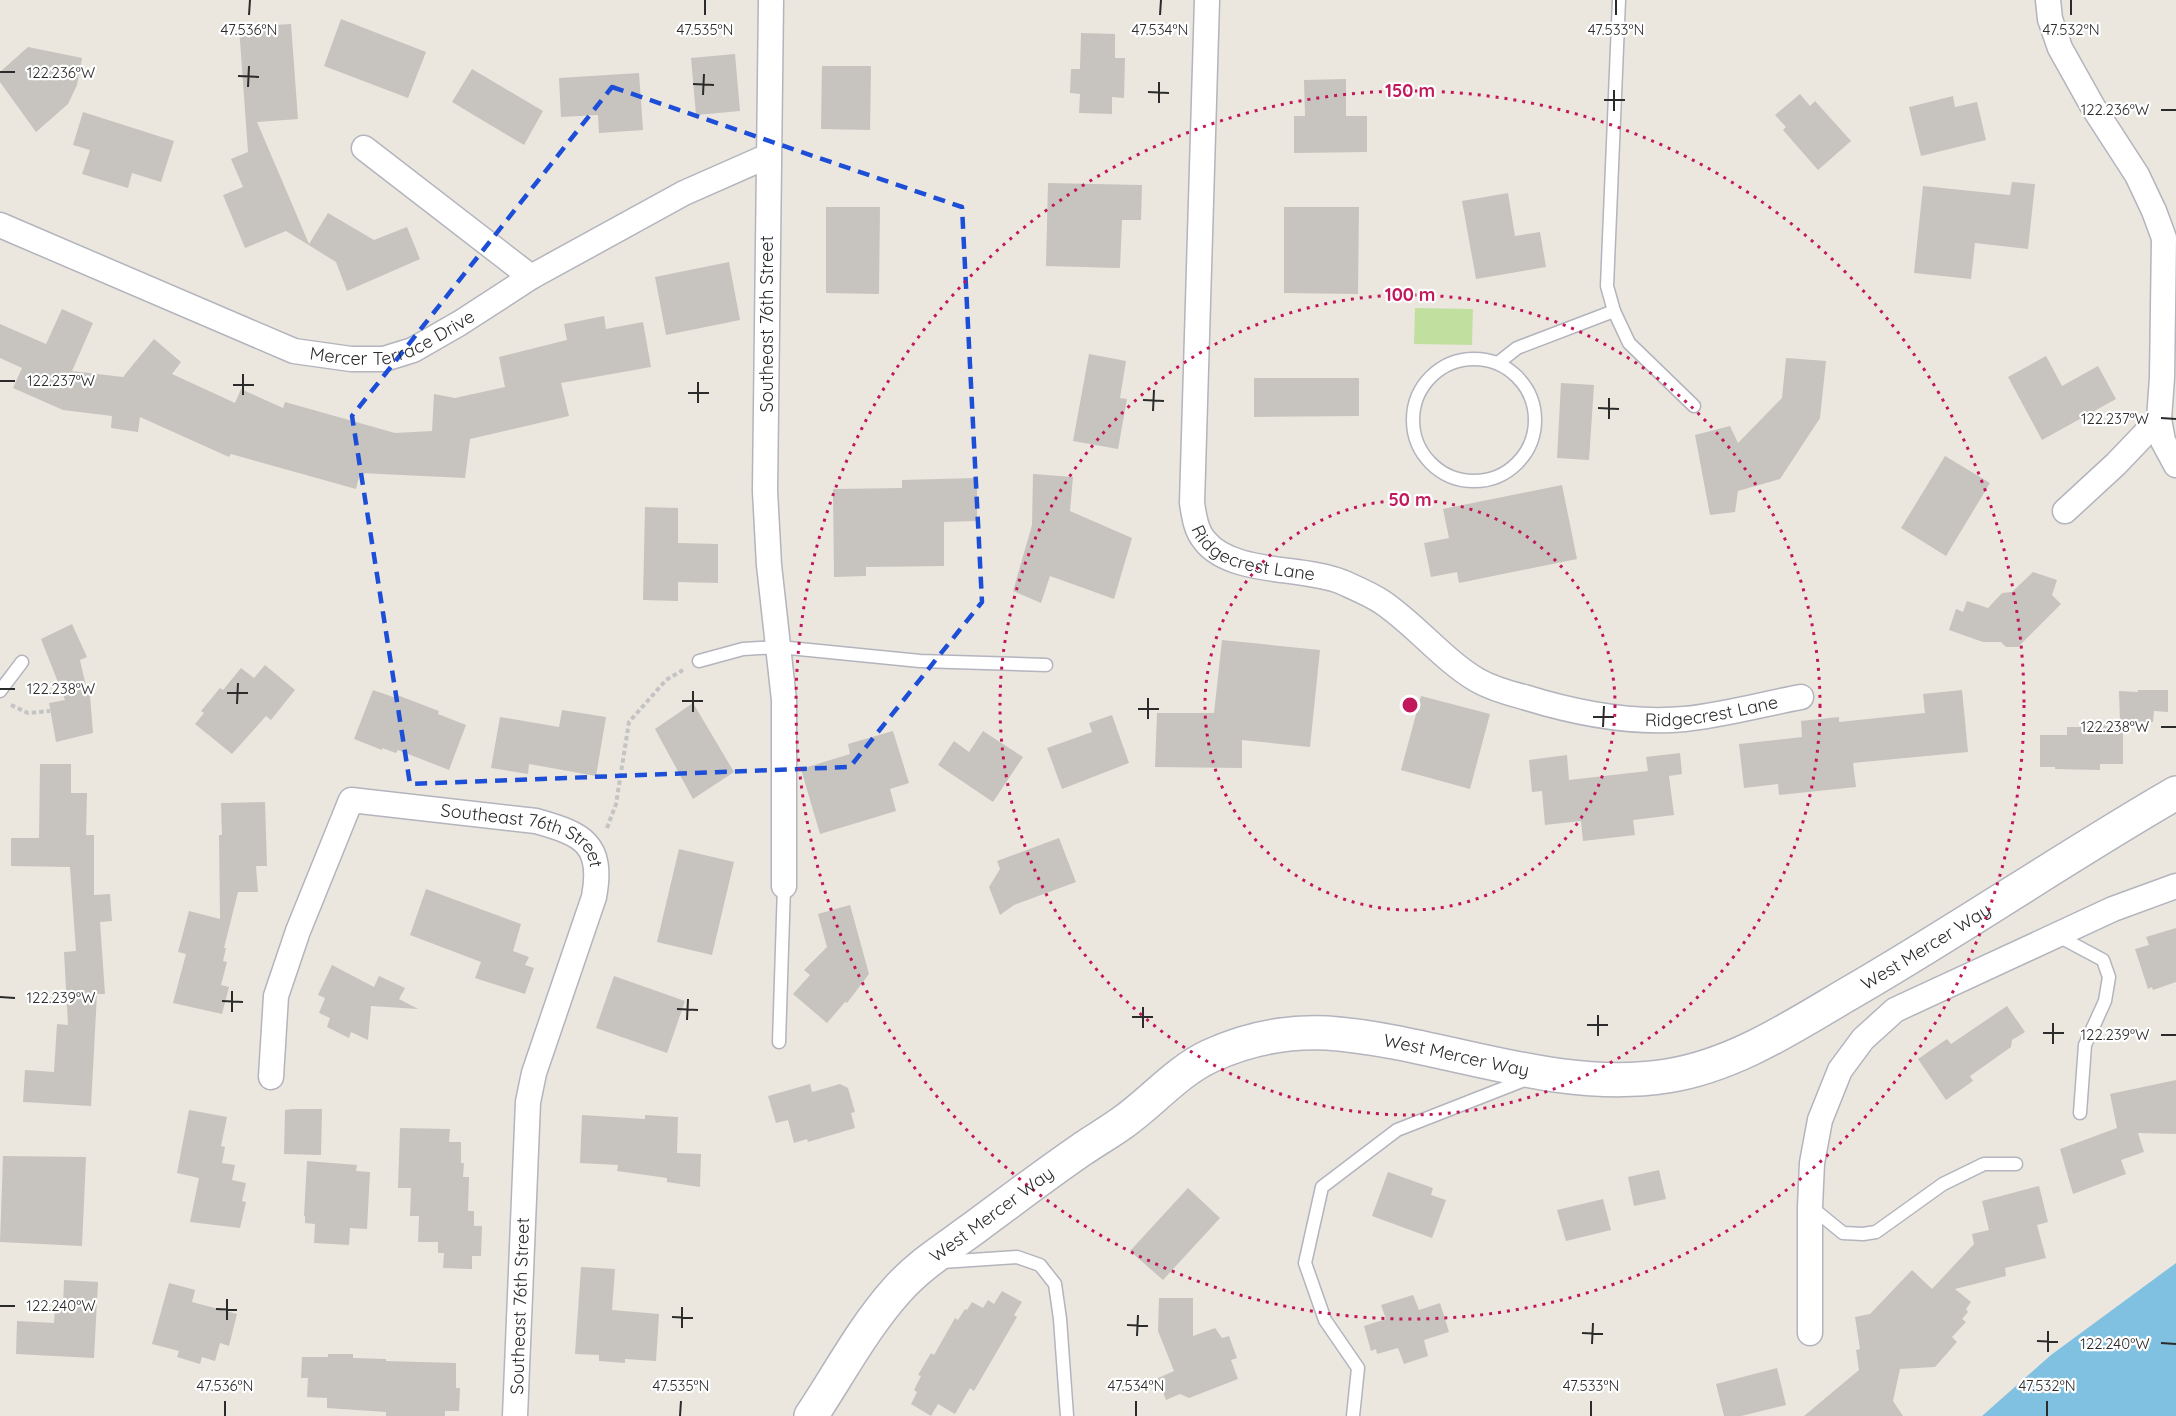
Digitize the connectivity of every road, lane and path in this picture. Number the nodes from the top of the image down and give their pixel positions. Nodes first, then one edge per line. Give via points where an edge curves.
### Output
1 (771, 0) edge
2 (1207, 0) edge
3 (1618, 0) edge
4 (2048, 0) edge
5 (364, 148) dead end
6 (768, 156) junction
7 (0, 225) edge
8 (531, 277) junction
9 (1614, 311) junction
10 (1498, 363) junction
11 (1694, 406) dead end
12 (2159, 419) junction
13 (2176, 465) edge
14 (2065, 511) dead end
15 (778, 647) junction
16 (699, 661) joint
17 (22, 663) dead end
18 (1046, 665) dead end
19 (3, 697) edge
20 (1801, 697) dead end
21 (50, 711) dead end
22 (2176, 793) edge
23 (595, 860) junction
24 (784, 886) joint
25 (2176, 886) edge
26 (2058, 936) junction
27 (1876, 978) junction
28 (1895, 1010) junction
29 (779, 1042) dead end
30 (1542, 1072) junction
31 (272, 1077) dead end
32 (2080, 1113) dead end
33 (2016, 1164) dead end
34 (1810, 1207) junction
35 (926, 1263) junction
36 (1810, 1333) dead end
37 (515, 1416) edge
38 (812, 1416) edge
39 (1067, 1416) edge
40 (1353, 1416) edge

1 - 6 street, Southeast 76th Street
2 - 20 street, Ridgecrest Lane via 1192,503 1196,526 1204,541 1237,562 1338,581 1366,592 1479,681 1539,702 1617,718 1685,719
3 - 9 lane via 1607,286
4 - 12 street via 2060,48 2136,175 2164,238
5 - 8 street
6 - 8 street, Mercer Terrace Drive via 684,193
6 - 15 street, Southeast 76th Street via 765,491
7 - 8 street, Mercer Terrace Drive via 294,351 351,359 384,358 414,350
9 - 10 lane via 1517,348
9 - 11 lane via 1629,343
10 - 10 lane via 1528,390 1535,432 1527,452 1514,468 1495,478 1474,482 1453,479 1420,452 1413,434 1417,396 1427,380 1451,363 1479,358
12 - 13 street via 2163,441
12 - 14 street
15 - 16 lane via 743,649
15 - 18 lane via 920,661
15 - 24 street, Southeast 76th Street via 783,700
16 - 23 path via 666,680 629,722 616,804
17 - 19 lane
19 - 21 path via 28,713
22 - 27 street, West Mercer Way
23 - 31 street, Southeast 76th Street via 585,840 565,829 536,821 351,800 276,996
23 - 37 street, Southeast 76th Street via 598,876 594,897 534,1073 528,1102
24 - 29 lane
25 - 26 street via 2113,909
26 - 28 street
26 - 32 lane via 2103,960 2109,977 2105,1001 2085,1045
27 - 28 street
27 - 30 street, West Mercer Way via 1736,1056 1698,1069 1667,1076 1604,1080
28 - 34 street via 1863,1039 1840,1070 1820,1120 1812,1163
30 - 35 street, West Mercer Way via 1385,1041 1326,1034 1287,1034 1249,1040 1207,1057 1167,1084 1125,1121
30 - 40 lane via 1397,1130 1322,1187 1305,1263 1325,1320 1358,1368
33 - 34 lane via 1984,1164 1953,1179 1876,1232 1843,1233
34 - 36 street
35 - 38 street, West Mercer Way via 898,1289 868,1328
35 - 39 lane via 1017,1257 1040,1265 1055,1284

